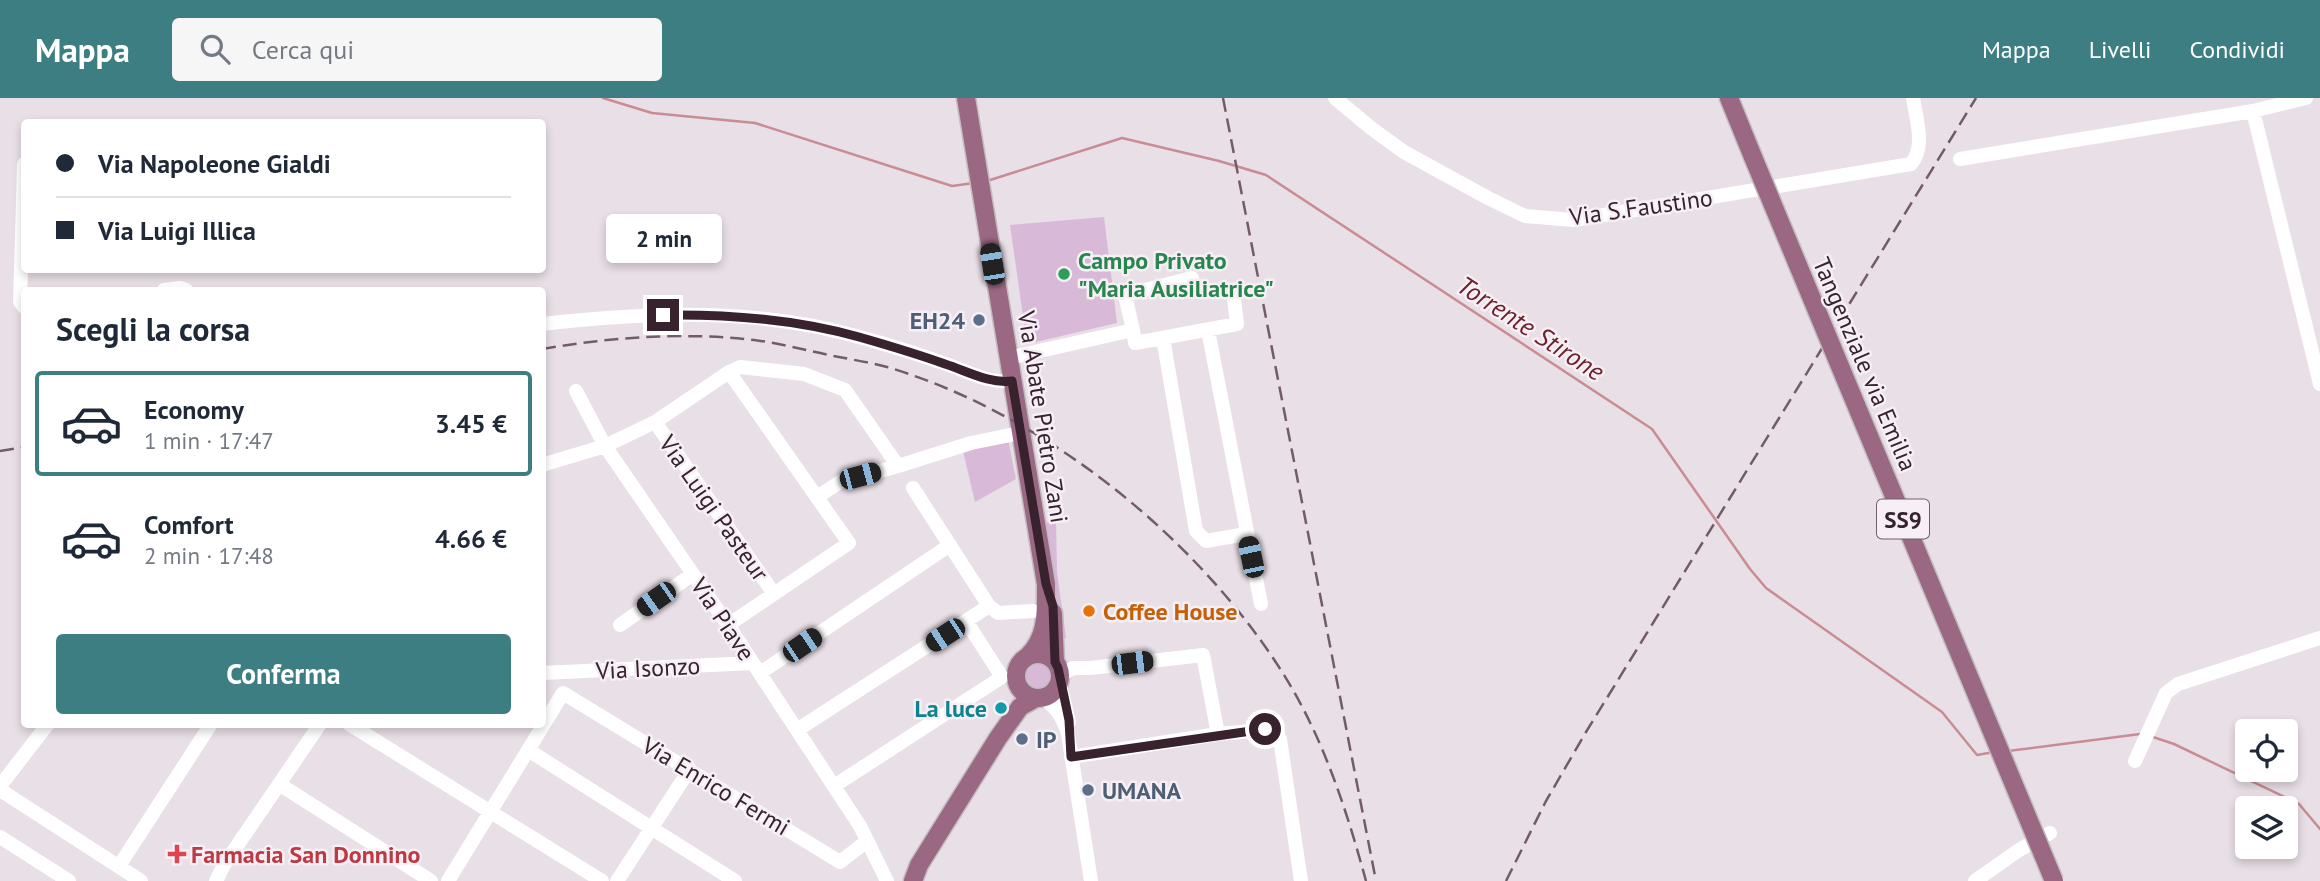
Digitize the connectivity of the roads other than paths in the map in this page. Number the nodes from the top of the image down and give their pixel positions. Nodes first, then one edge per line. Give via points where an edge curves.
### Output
1 (1335, 98) edge
2 (1729, 98) edge
3 (1913, 98) edge
4 (2306, 98) edge
5 (966, 100) edge
6 (2253, 111) junction
7 (1960, 159) dead end
8 (21, 268) edge
9 (1192, 278) dead end
10 (1233, 290) dead end
11 (21, 303) edge
12 (546, 324) edge
13 (1133, 330) junction
14 (1208, 330) junction
15 (1163, 338) junction
16 (1008, 358) junction
17 (729, 372) junction
18 (1012, 381) junction
19 (2320, 384) edge
20 (576, 391) dead end
21 (655, 422) junction
22 (1020, 433) junction
23 (605, 446) junction
24 (546, 464) edge
25 (898, 466) junction
26 (913, 488) dead end
27 (817, 497) junction
28 (1246, 534) junction
29 (950, 545) junction
30 (693, 574) junction
31 (1046, 584) junction
32 (774, 594) junction
33 (1261, 604) dead end
34 (989, 606) junction
35 (1033, 611) dead end
36 (966, 621) junction
37 (620, 625) dead end
38 (728, 625) junction
39 (2320, 638) edge
40 (1028, 656) junction
41 (756, 668) junction
42 (546, 673) edge
43 (1058, 673) junction
44 (1017, 683) junction
45 (1039, 697) junction
46 (546, 721) edge
47 (45, 728) edge
48 (208, 728) edge
49 (317, 728) edge
50 (356, 728) edge
51 (542, 728) edge
52 (797, 730) junction
53 (1068, 734) junction
54 (1218, 734) junction
55 (998, 738) junction
56 (528, 750) junction
57 (1071, 757) junction
58 (2136, 761) dead end
59 (690, 769) junction
60 (279, 784) junction
61 (834, 786) junction
62 (0, 788) edge
63 (492, 811) junction
64 (651, 829) junction
65 (2050, 833) dead end
66 (0, 837) edge
67 (869, 844) junction
68 (224, 864) junction
69 (120, 866) junction
70 (916, 873) edge
71 (412, 876) edge
72 (69, 881) edge
73 (141, 881) edge
74 (209, 881) edge
75 (216, 881) edge
76 (431, 881) edge
77 (448, 881) edge
78 (602, 881) edge
79 (617, 881) edge
80 (735, 881) edge
81 (875, 881) edge
82 (887, 881) edge
83 (899, 881) edge
84 (1091, 881) edge
85 (1301, 881) edge
86 (1975, 881) edge
87 (2054, 881) edge

1 - 3 street, Via S.Faustino via 1404,152 1488,198 1525,216 1574,220 1911,164 1919,146
2 - 87 main road, Tangenziale via Emilia / SS9, bridge
4 - 6 street
5 - 16 main road, Via Abate Pietro Zani
6 - 7 street
6 - 19 street
8 - 11 street
9 - 13 street via 1125,295
10 - 14 street via 1237,324
12 - 18 street via 619,315 770,319 859,337 976,376
13 - 15 street via 1135,343
13 - 16 street
14 - 15 street
14 - 28 street
15 - 28 street via 1196,531 1206,541
16 - 18 main road, Via Abate Pietro Zani
17 - 21 street
17 - 25 street via 740,367 804,374 845,390
17 - 27 street
18 - 22 main road, Via Abate Pietro Zani
20 - 23 street, Via Piave
21 - 23 street
21 - 32 street, Via Luigi Pasteur
22 - 25 street
22 - 31 main road, Via Abate Pietro Zani
23 - 24 street
23 - 30 street, Via Piave
25 - 27 street via 841,482
26 - 29 street
27 - 32 street via 849,543
28 - 33 street
29 - 34 street
29 - 41 street
30 - 37 street
30 - 38 street, Via Piave
31 - 40 main road, Via Abate Pietro Zani via 1046,622 1038,646
31 - 43 main road, Via Abate Pietro Zani via 1053,606
32 - 38 street
34 - 35 street via 998,613
34 - 36 street
36 - 52 street
36 - 61 street via 1002,677
38 - 41 street, Via Piave
39 - 58 street via 2178,684 2166,693
40 - 43 main road via 1043,654
40 - 44 main road via 1019,665
41 - 42 street, Via Isonzo
41 - 52 street, Via Piave
43 - 45 main road via 1053,692
43 - 53 street, Via Abate Pietro Zani
43 - 54 street via 1073,667 1203,654
44 - 45 main road via 1024,693
44 - 55 main road
45 - 53 street, Via Abate Pietro Zani via 1055,706
45 - 55 main road via 1020,707
46 - 59 street, Via Enrico Fermi via 563,693
47 - 62 street
48 - 69 street
49 - 60 street
50 - 63 street
51 - 56 street, Via Enrico Fermi
52 - 61 street, Via Piave
53 - 57 street, Via Abate Pietro Zani
54 - 57 street
54 - 85 street via 1274,729 1280,738
55 - 70 main road
56 - 63 street
56 - 64 street
57 - 84 street, Via Abate Pietro Zani
59 - 64 street
59 - 67 street, Via Enrico Fermi via 840,862
60 - 68 street
60 - 71 street
61 - 67 street, Via Piave
62 - 69 street
63 - 77 street
63 - 78 street
64 - 79 street
64 - 80 street
65 - 86 street
66 - 72 street
67 - 81 street, Via Piave
67 - 82 street, Via Piave
68 - 74 street
68 - 75 street
69 - 73 street
70 - 83 main road
71 - 76 street

